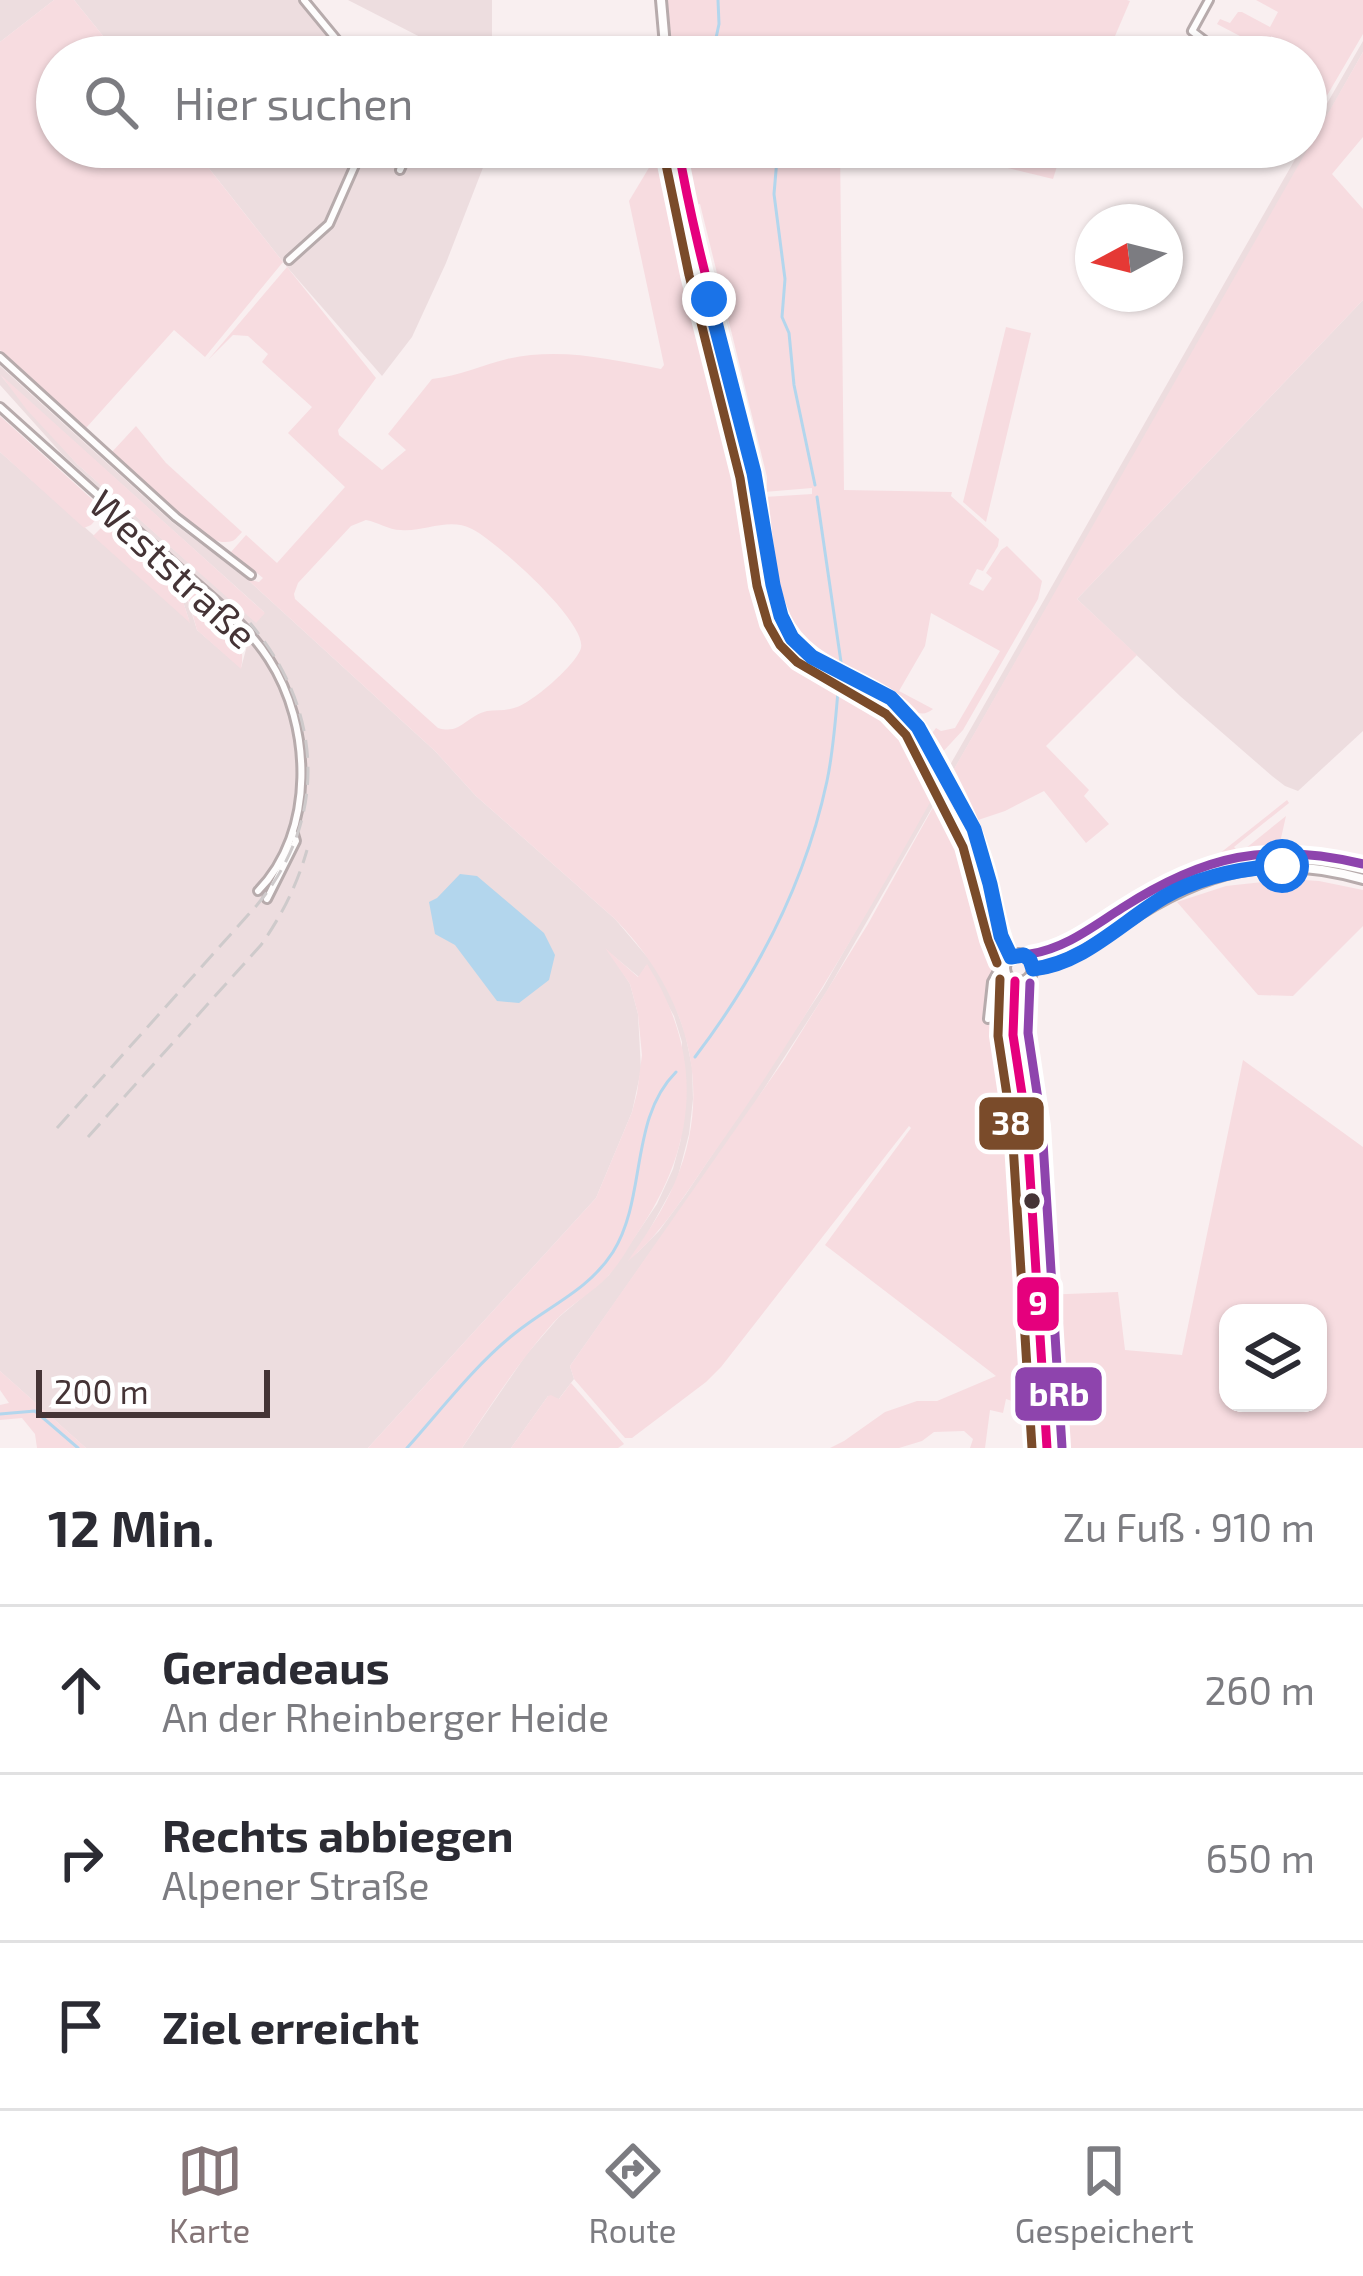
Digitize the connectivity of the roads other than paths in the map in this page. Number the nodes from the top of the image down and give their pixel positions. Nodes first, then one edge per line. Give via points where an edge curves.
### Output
1 (304, 0) edge
2 (662, 0) edge
3 (1209, 0) edge
4 (334, 36) edge
5 (665, 36) edge
6 (1199, 36) edge
7 (354, 168) edge
8 (682, 168) edge
9 (289, 260) dead end
10 (0, 357) edge
11 (0, 407) edge
12 (251, 575) dead end
13 (293, 830) junction
14 (1363, 879) edge
15 (258, 891) dead end
16 (267, 899) dead end
17 (1011, 957) junction
18 (1033, 969) junction
19 (1006, 970) junction
20 (1015, 981) junction
21 (988, 1019) dead end
22 (1047, 1448) edge

1 - 4 street
2 - 5 street
3 - 6 street via 1192,31
7 - 9 street via 329,224
8 - 17 street via 781,616 812,657 891,698 918,727 974,829
10 - 12 street
11 - 13 street, Weststraße via 248,630 269,659 299,741
13 - 15 street, Weststraße
13 - 16 street, Weststraße via 296,841
14 - 18 street via 1293,866 1228,873 1171,893 1065,962
17 - 18 street via 1024,955
17 - 19 street
18 - 20 street
19 - 20 street
19 - 21 street via 992,982
20 - 22 street

